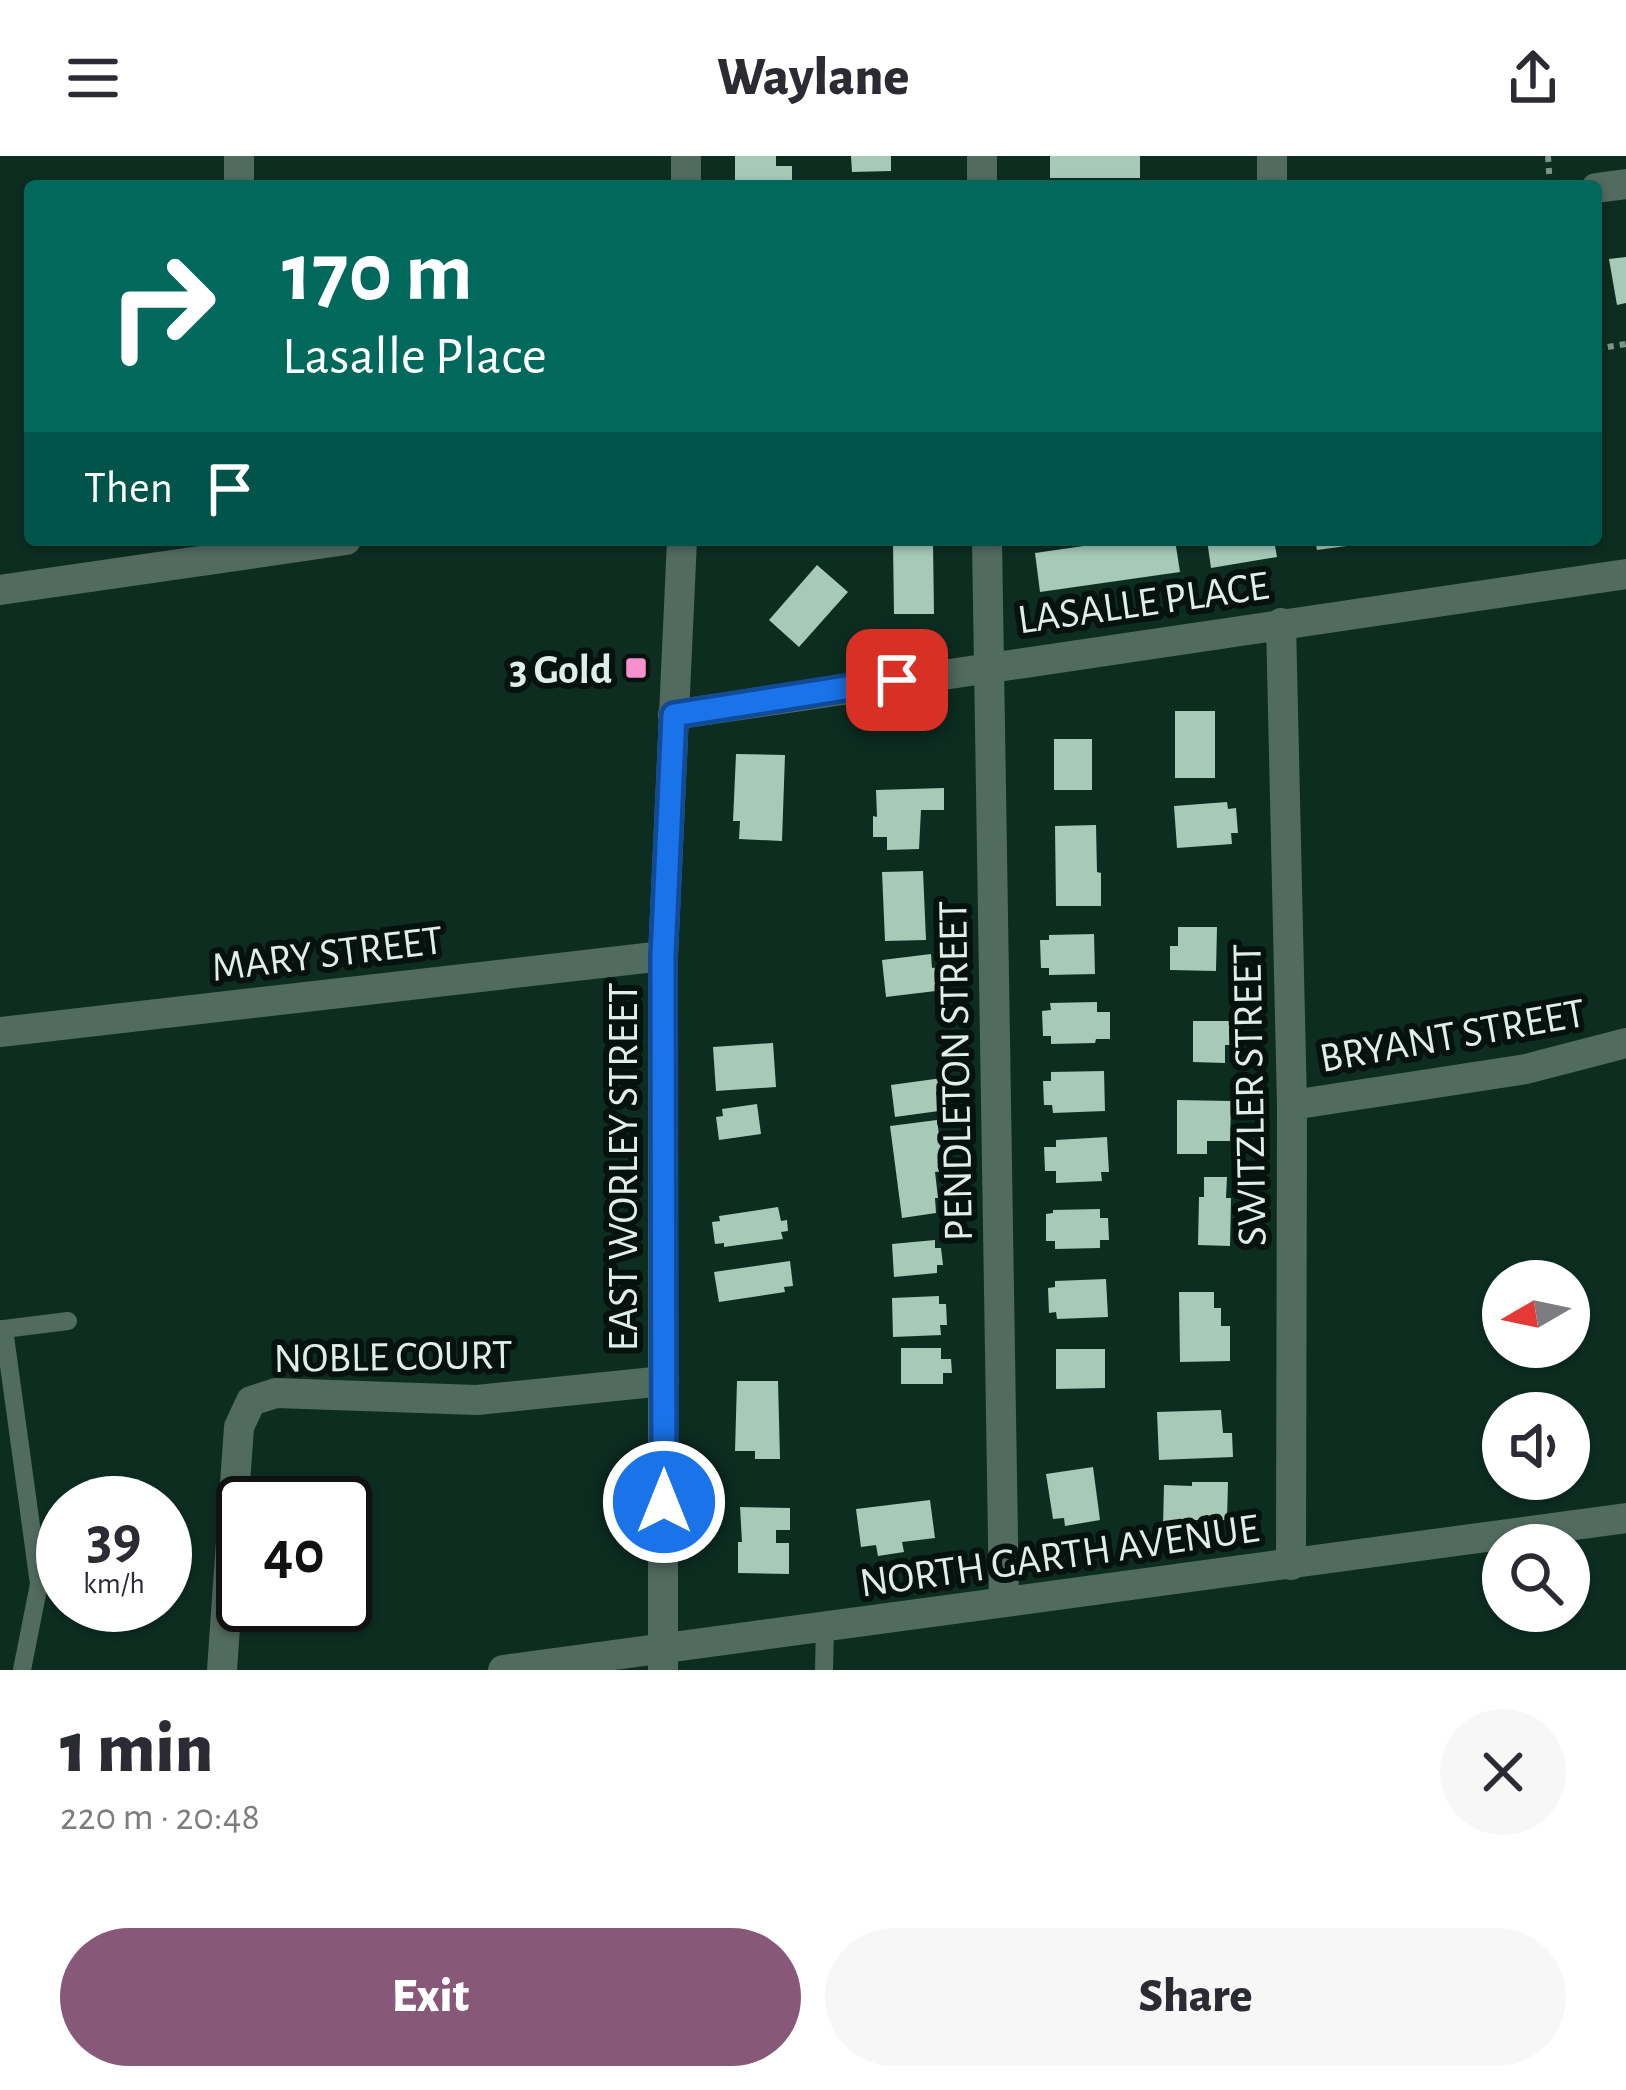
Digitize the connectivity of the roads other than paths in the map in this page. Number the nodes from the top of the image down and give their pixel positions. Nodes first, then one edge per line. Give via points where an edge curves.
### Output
1 (682, 546) edge
2 (987, 546) edge
3 (239, 547) edge
4 (1626, 574) edge
5 (0, 590) edge
6 (1281, 623) junction
7 (990, 666) junction
8 (674, 715) junction
9 (663, 956) junction
10 (0, 1032) edge
11 (1626, 1043) edge
12 (1292, 1105) junction
13 (68, 1321) dead end
14 (2, 1329) edge
15 (664, 1382) junction
16 (1626, 1519) edge
17 (1292, 1565) junction
18 (1004, 1602) junction
19 (825, 1627) junction
20 (663, 1660) edge
21 (22, 1670) edge
22 (222, 1670) edge
23 (503, 1670) edge
24 (824, 1670) edge

1 - 8 street, EAST WORLEY STREET
2 - 7 street, PENDLETON STREET
3 - 5 street
4 - 6 street, LASALLE PLACE
6 - 7 street, LASALLE PLACE
6 - 12 street, SWITZLER STREET
7 - 8 street, LASALLE PLACE
7 - 18 street, PENDLETON STREET
8 - 9 street, EAST WORLEY STREET
9 - 10 street, MARY STREET
9 - 15 street, EAST WORLEY STREET
11 - 12 street, BRYANT STREET via 1526,1069
12 - 17 street, SWITZLER STREET
13 - 14 lane
14 - 21 lane via 39,1583
15 - 20 street, EAST WORLEY STREET
15 - 22 street, NOBLE COURT via 477,1400 276,1393 251,1401 239,1427
16 - 17 street, NORTH GARTH AVENUE
17 - 18 street, NORTH GARTH AVENUE
18 - 19 street, NORTH GARTH AVENUE
19 - 20 street, NORTH GARTH AVENUE
19 - 24 lane
20 - 23 street, NORTH GARTH AVENUE

